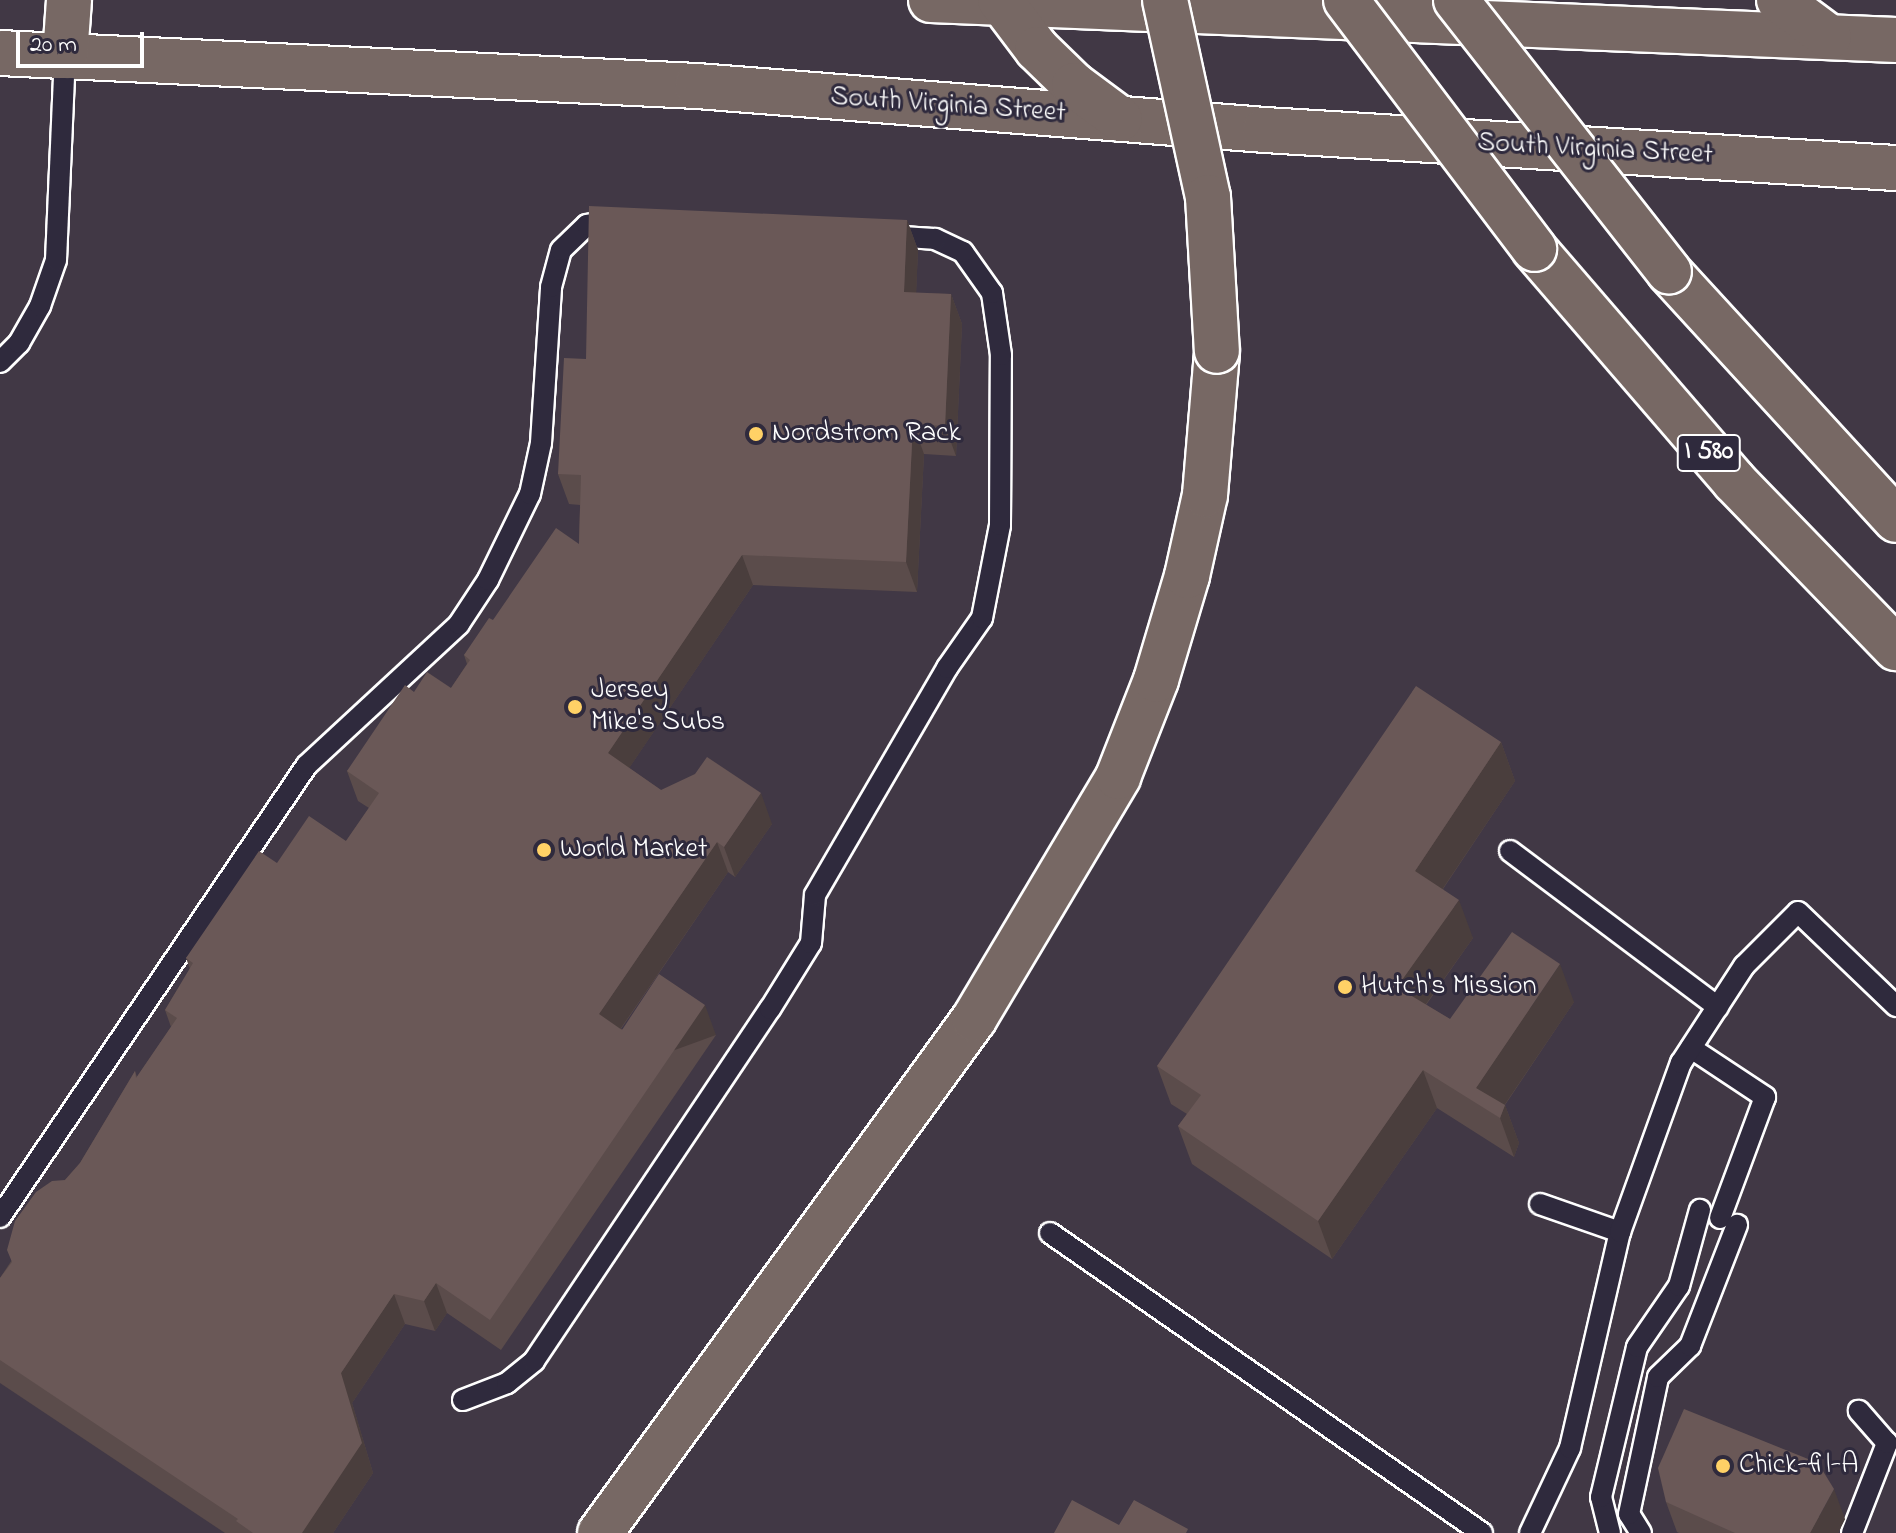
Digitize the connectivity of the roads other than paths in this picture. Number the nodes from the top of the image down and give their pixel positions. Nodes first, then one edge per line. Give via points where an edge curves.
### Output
1 (69, 0) edge
2 (931, 0) edge
3 (1165, 0) edge
4 (1346, 0) edge
5 (1456, 0) edge
6 (1779, 0) edge
7 (1001, 2) edge
8 (1829, 37) junction
9 (1896, 40) edge
10 (0, 53) edge
11 (65, 56) junction
12 (1120, 119) junction
13 (1896, 168) edge
14 (630, 222) edge
15 (874, 235) edge
16 (0, 362) edge
17 (1896, 520) edge
18 (1896, 648) edge
19 (1510, 851) dead end
20 (1896, 1006) edge
21 (1718, 1007) junction
22 (1691, 1048) junction
23 (1540, 1204) dead end
24 (0, 1217) edge
25 (1719, 1218) junction
26 (1620, 1232) junction
27 (1050, 1233) dead end
28 (463, 1400) dead end
29 (1859, 1411) dead end
30 (600, 1533) edge
31 (1482, 1533) edge
32 (1530, 1533) edge
33 (1610, 1533) edge
34 (1641, 1533) edge
35 (1852, 1533) edge

1 - 11 main road
2 - 7 main road
3 - 30 main road, bridge via 1208,197 1217,351 1205,495 1156,680 1118,777 974,1019
4 - 18 main road, I 580, bridge via 1534,249 1734,481
5 - 17 main road, bridge via 1669,272
6 - 8 main road
7 - 8 main road
7 - 12 main road via 1037,49
8 - 9 main road
10 - 11 main road, South Virginia Street
11 - 12 main road, South Virginia Street via 697,86
11 - 16 lane via 56,260 40,306 19,343
12 - 13 main road, South Virginia Street
14 - 24 lane via 587,225 561,250 551,287 541,443 530,494 488,580 459,624 307,765
15 - 28 lane via 935,239 963,252 992,293 1001,355 1000,525 982,618 947,668 815,895 811,943 770,1009 534,1361 507,1383
19 - 21 lane
20 - 21 lane via 1798,912 1744,966
21 - 22 lane
22 - 25 lane via 1765,1097
22 - 26 lane
23 - 26 lane
25 - 33 lane via 1637,1347 1601,1497
25 - 34 lane via 1690,1346 1658,1377 1629,1514
26 - 32 lane via 1570,1448
27 - 31 lane
29 - 35 lane via 1887,1443

